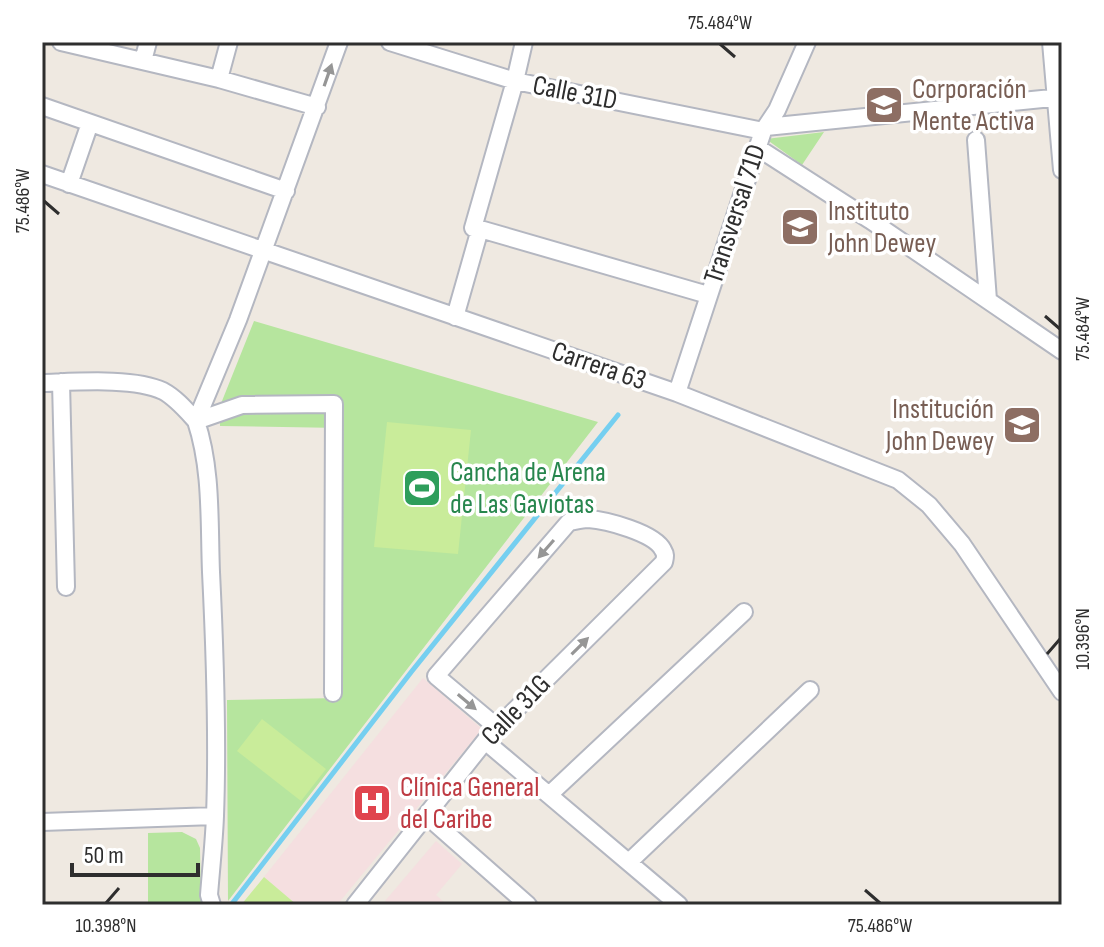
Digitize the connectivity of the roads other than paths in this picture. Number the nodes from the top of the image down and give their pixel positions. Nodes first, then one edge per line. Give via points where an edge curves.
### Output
1 (61, 42) edge
2 (148, 42) edge
3 (229, 42) edge
4 (339, 42) edge
5 (390, 42) edge
6 (524, 42) edge
7 (807, 42) edge
8 (1051, 42) edge
9 (143, 61) junction
10 (219, 79) junction
11 (515, 81) junction
12 (1058, 97) edge
13 (42, 106) edge
14 (317, 107) junction
15 (90, 123) junction
16 (764, 129) junction
17 (976, 140) dead end
18 (758, 148) junction
19 (1062, 170) edge
20 (42, 174) edge
21 (69, 184) junction
22 (286, 191) junction
23 (480, 229) junction
24 (261, 258) junction
25 (708, 295) junction
26 (988, 300) junction
27 (455, 317) junction
28 (1062, 351) edge
29 (61, 382) junction
30 (42, 383) edge
31 (677, 393) junction
32 (196, 421) junction
33 (66, 587) dead end
34 (744, 612) dead end
35 (810, 690) dead end
36 (1062, 692) edge
37 (333, 693) dead end
38 (498, 728) junction
39 (485, 741) junction
40 (549, 795) junction
41 (215, 816) junction
42 (427, 816) junction
43 (42, 822) edge
44 (629, 862) junction
45 (361, 903) edge
46 (212, 905) edge
47 (528, 905) edge
48 (679, 905) edge

1 - 9 street
2 - 9 street
3 - 10 street
14 -> 4 street
5 - 11 street, Calle 31D
6 - 11 street
7 - 16 street, Transversal 71D
8 - 12 street
9 - 10 street
10 - 14 street
11 - 16 street, Calle 31D
11 - 23 street via 473,228
12 - 16 street, Calle 31D
12 - 19 street
13 - 15 street
14 - 22 street
15 - 21 street
15 - 22 street
16 - 18 street, Transversal 71D
17 - 26 street
18 - 25 street, Transversal 71D
18 - 26 street
20 - 21 street, Carrera 63
21 - 24 street, Carrera 63
22 - 24 street
23 - 25 street
23 - 27 street
24 - 27 street, Carrera 63
24 - 32 street
25 - 31 street, Transversal 71D
26 - 28 street
27 - 31 street, Carrera 63
29 - 30 street
29 - 32 street via 127,383 160,390
29 - 33 street
31 - 36 street, Carrera 63 via 898,480 929,505 962,544
32 - 37 street via 242,405 334,404
32 - 41 street via 207,466
34 - 40 street
35 - 44 street
38 -> 38 street, Calle 31G via 664,562 663,548 654,540 588,519 569,522 436,676
38 - 39 street, Calle 31G
39 - 40 street
39 - 42 street, Calle 31G
40 - 44 street
41 - 43 street
41 - 46 street
42 - 45 street, Calle 31G
42 - 47 street
44 - 48 street

